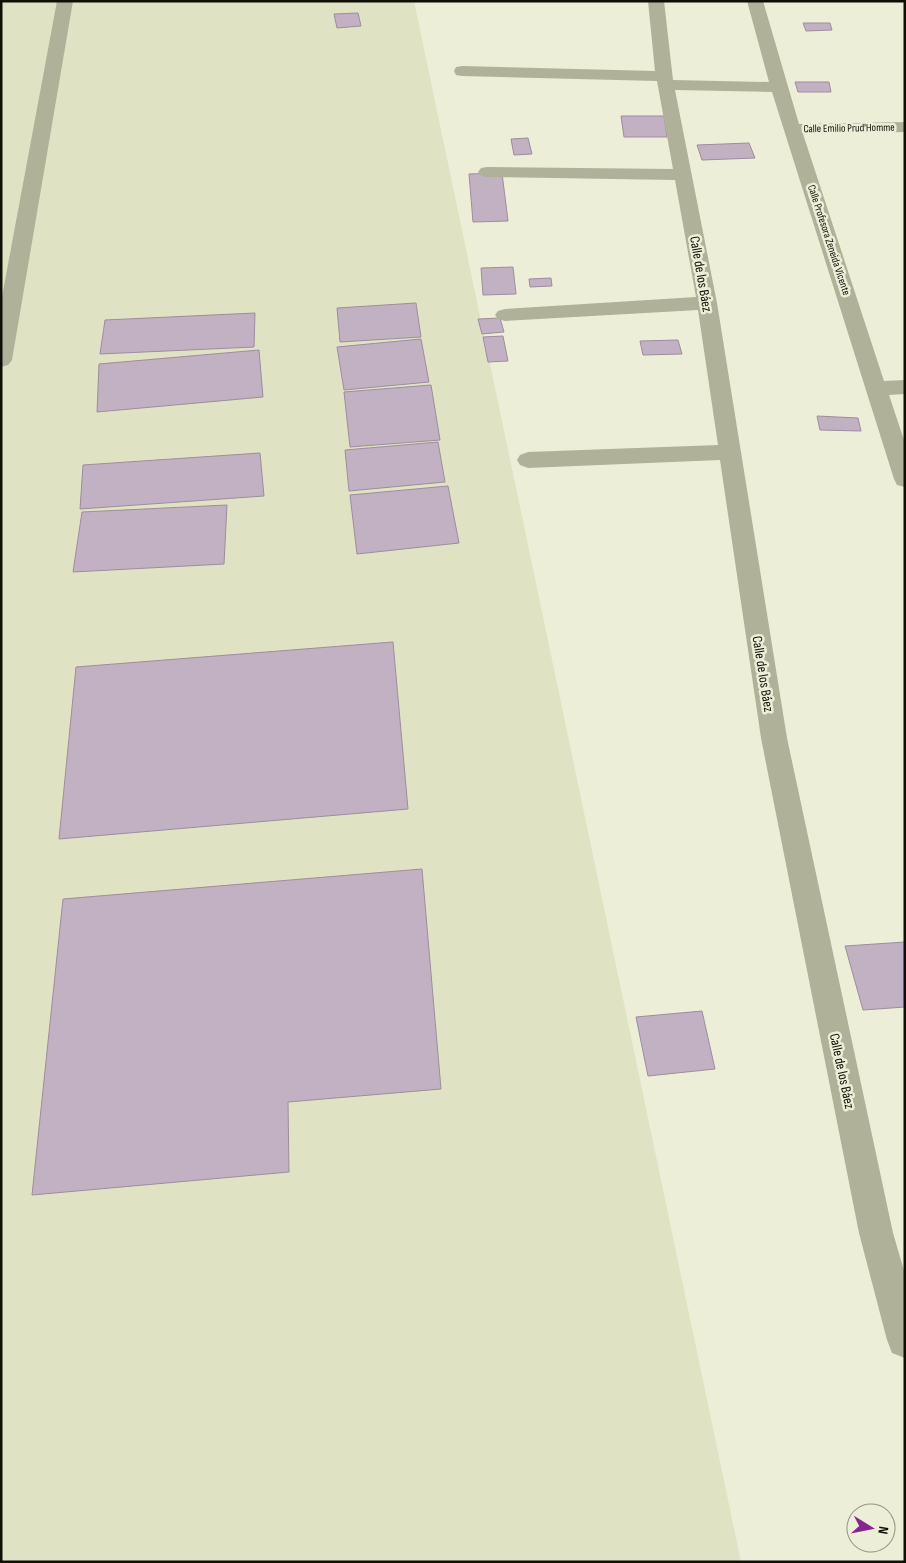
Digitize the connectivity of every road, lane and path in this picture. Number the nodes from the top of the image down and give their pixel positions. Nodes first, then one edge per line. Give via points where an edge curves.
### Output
1 (65, 1) edge
2 (656, 1) edge
3 (756, 1) edge
4 (462, 71) dead end
5 (665, 81) junction
6 (779, 86) junction
7 (905, 127) edge
8 (794, 128) junction
9 (487, 172) dead end
10 (683, 175) junction
11 (706, 303) junction
12 (505, 315) dead end
13 (1, 360) edge
14 (905, 387) edge
15 (877, 389) junction
16 (729, 452) junction
17 (528, 460) dead end
18 (905, 479) edge
19 (905, 1340) edge

1 - 13 street
2 - 5 street, Calle de los Báez
3 - 6 street, Calle Profesora Zeneida Vicente
4 - 5 street
5 - 6 street
5 - 10 street, Calle de los Báez
6 - 8 street, Calle Profesora Zeneida Vicente
7 - 8 street, Calle Emilio Prud'Homme
8 - 15 street, Calle Profesora Zeneida Vicente
9 - 10 street
10 - 11 street, Calle de los Báez
11 - 12 street
11 - 16 street, Calle de los Báez
14 - 15 street
15 - 18 street, Calle Profesora Zeneida Vicente
16 - 17 street
16 - 19 street, Calle de los Báez via 774,738 876,1233

